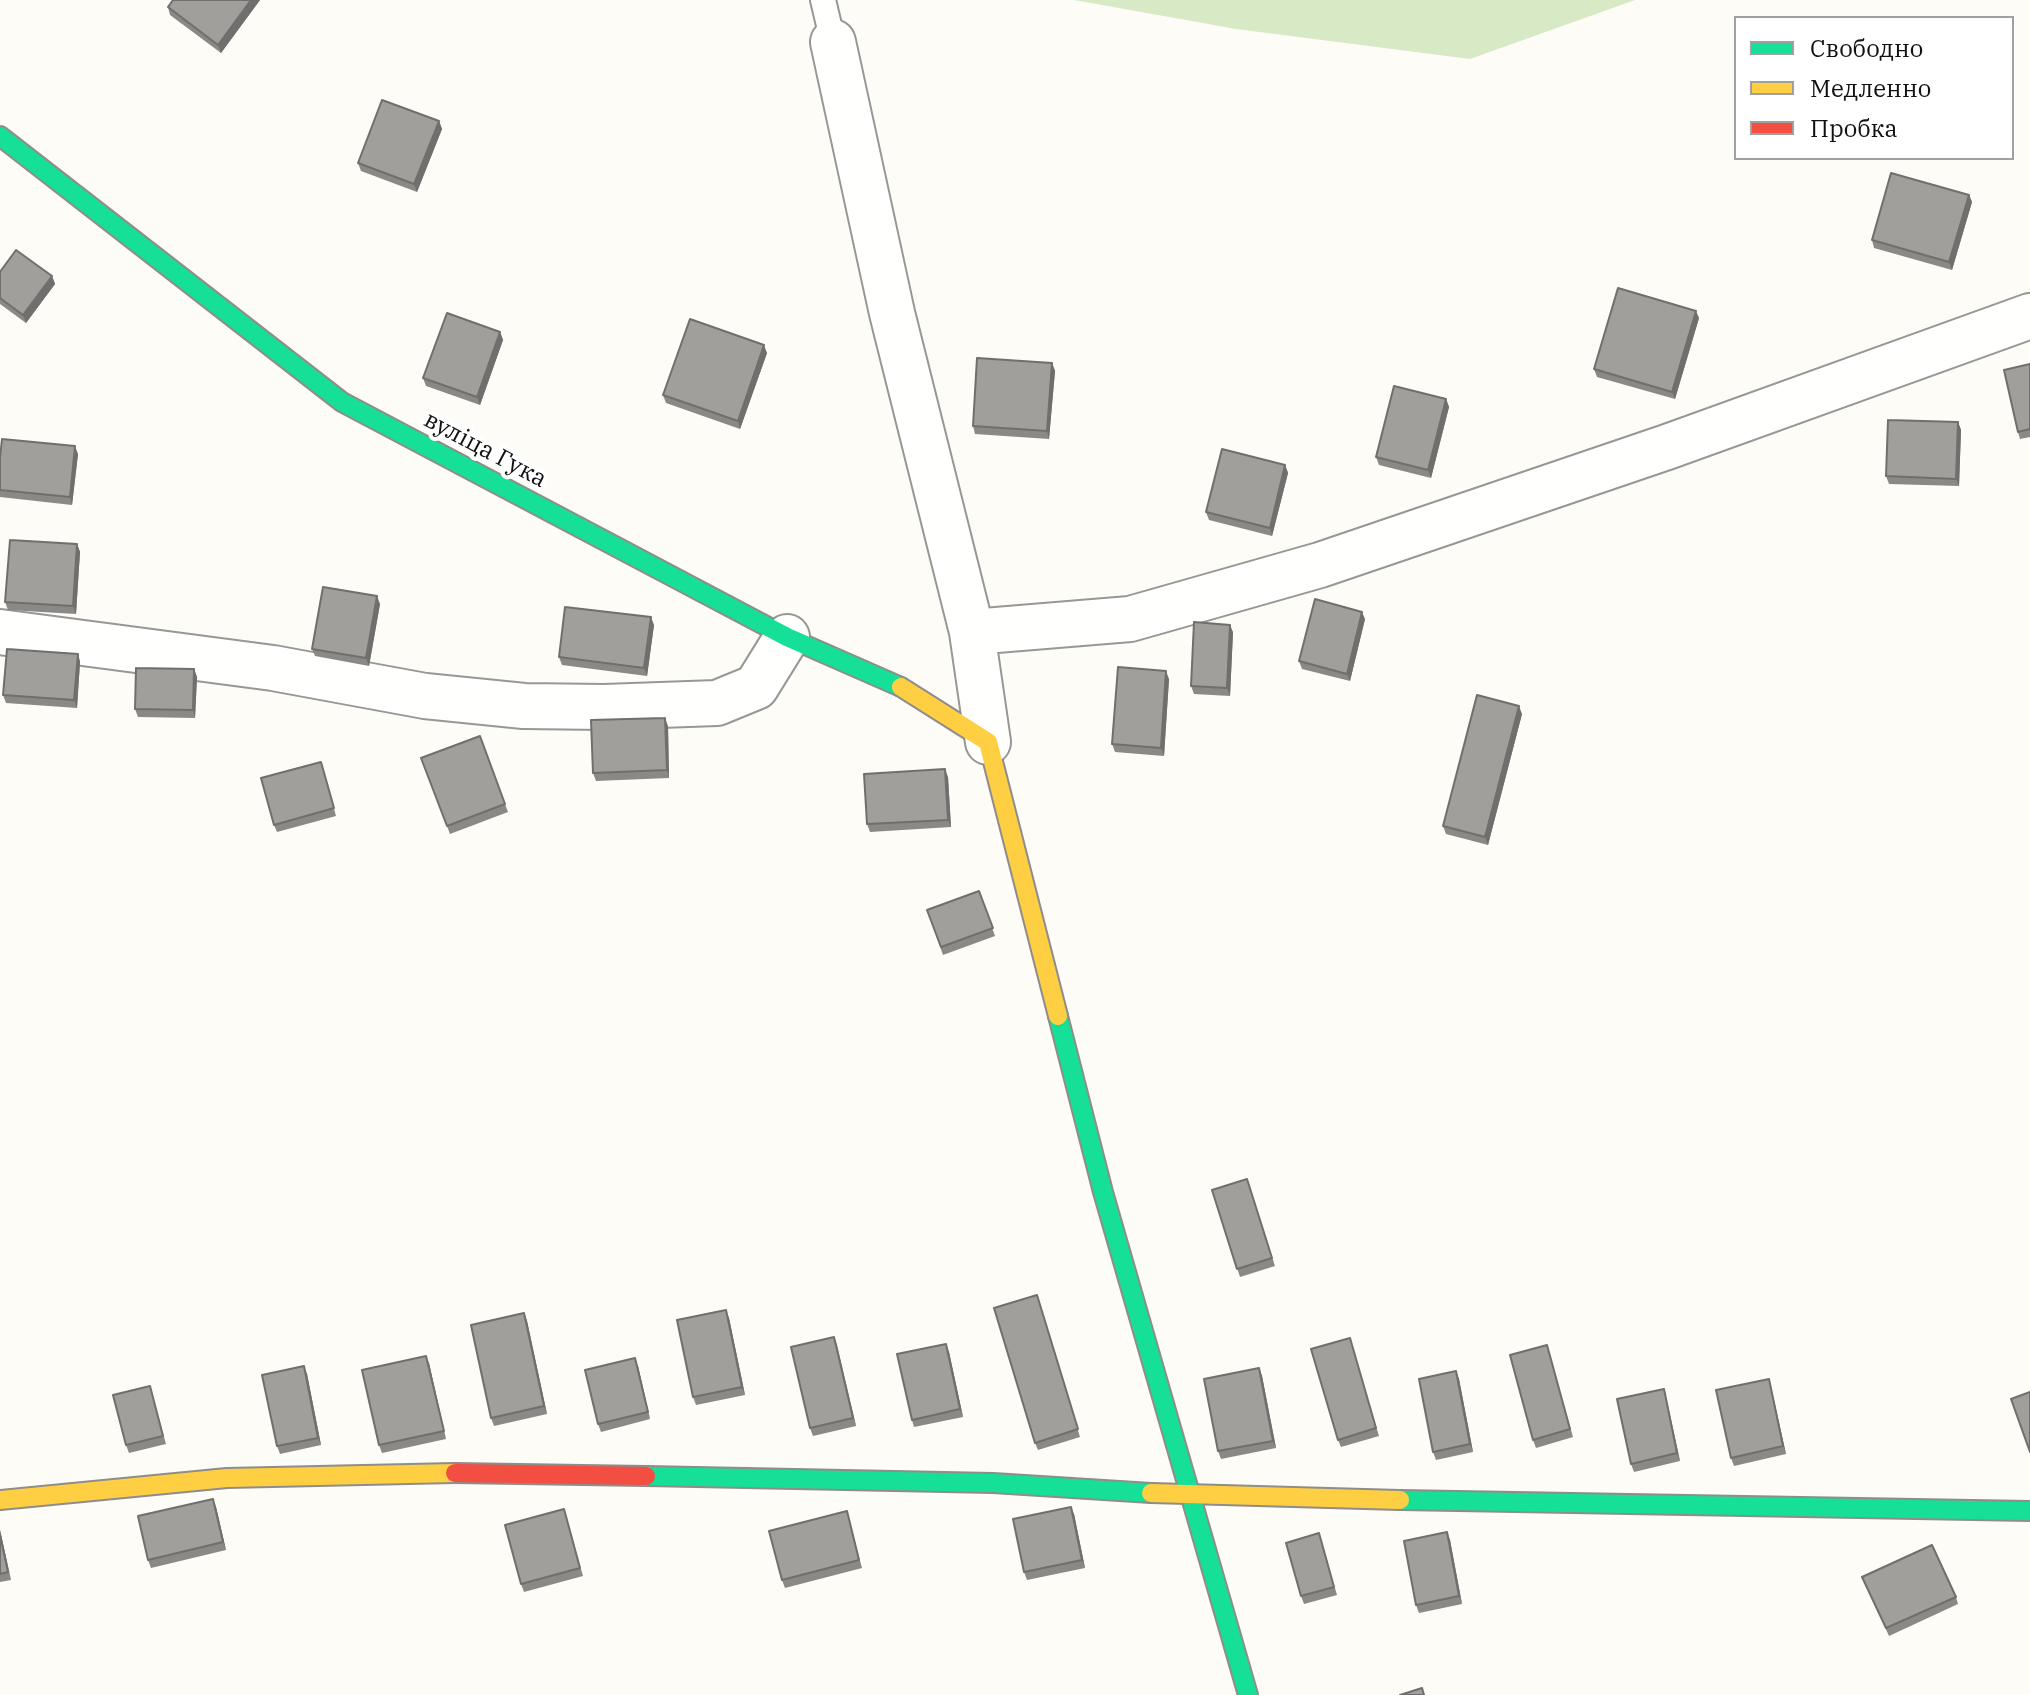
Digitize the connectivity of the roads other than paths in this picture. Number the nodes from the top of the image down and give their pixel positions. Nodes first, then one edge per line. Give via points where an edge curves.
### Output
1 (823, 0) edge
2 (833, 42) joint
3 (0, 136) edge
4 (2030, 316) edge
5 (0, 632) edge
6 (972, 632) junction
7 (787, 637) junction
8 (988, 742) junction
9 (1190, 1496) junction
10 (0, 1500) edge
11 (2030, 1511) edge
12 (1248, 1695) edge

1 - 2 lane
2 - 6 street via 892,313
3 - 7 street, вуліца Гука via 342,402
4 - 6 street via 1320,565 1130,619
5 - 7 street via 273,668 425,696 604,707 717,703 756,687
6 - 8 street
7 - 8 street, вуліца Гука via 897,684
8 - 9 street via 1103,1192
9 - 10 street via 993,1483 470,1473 227,1478
9 - 11 street
9 - 12 street

